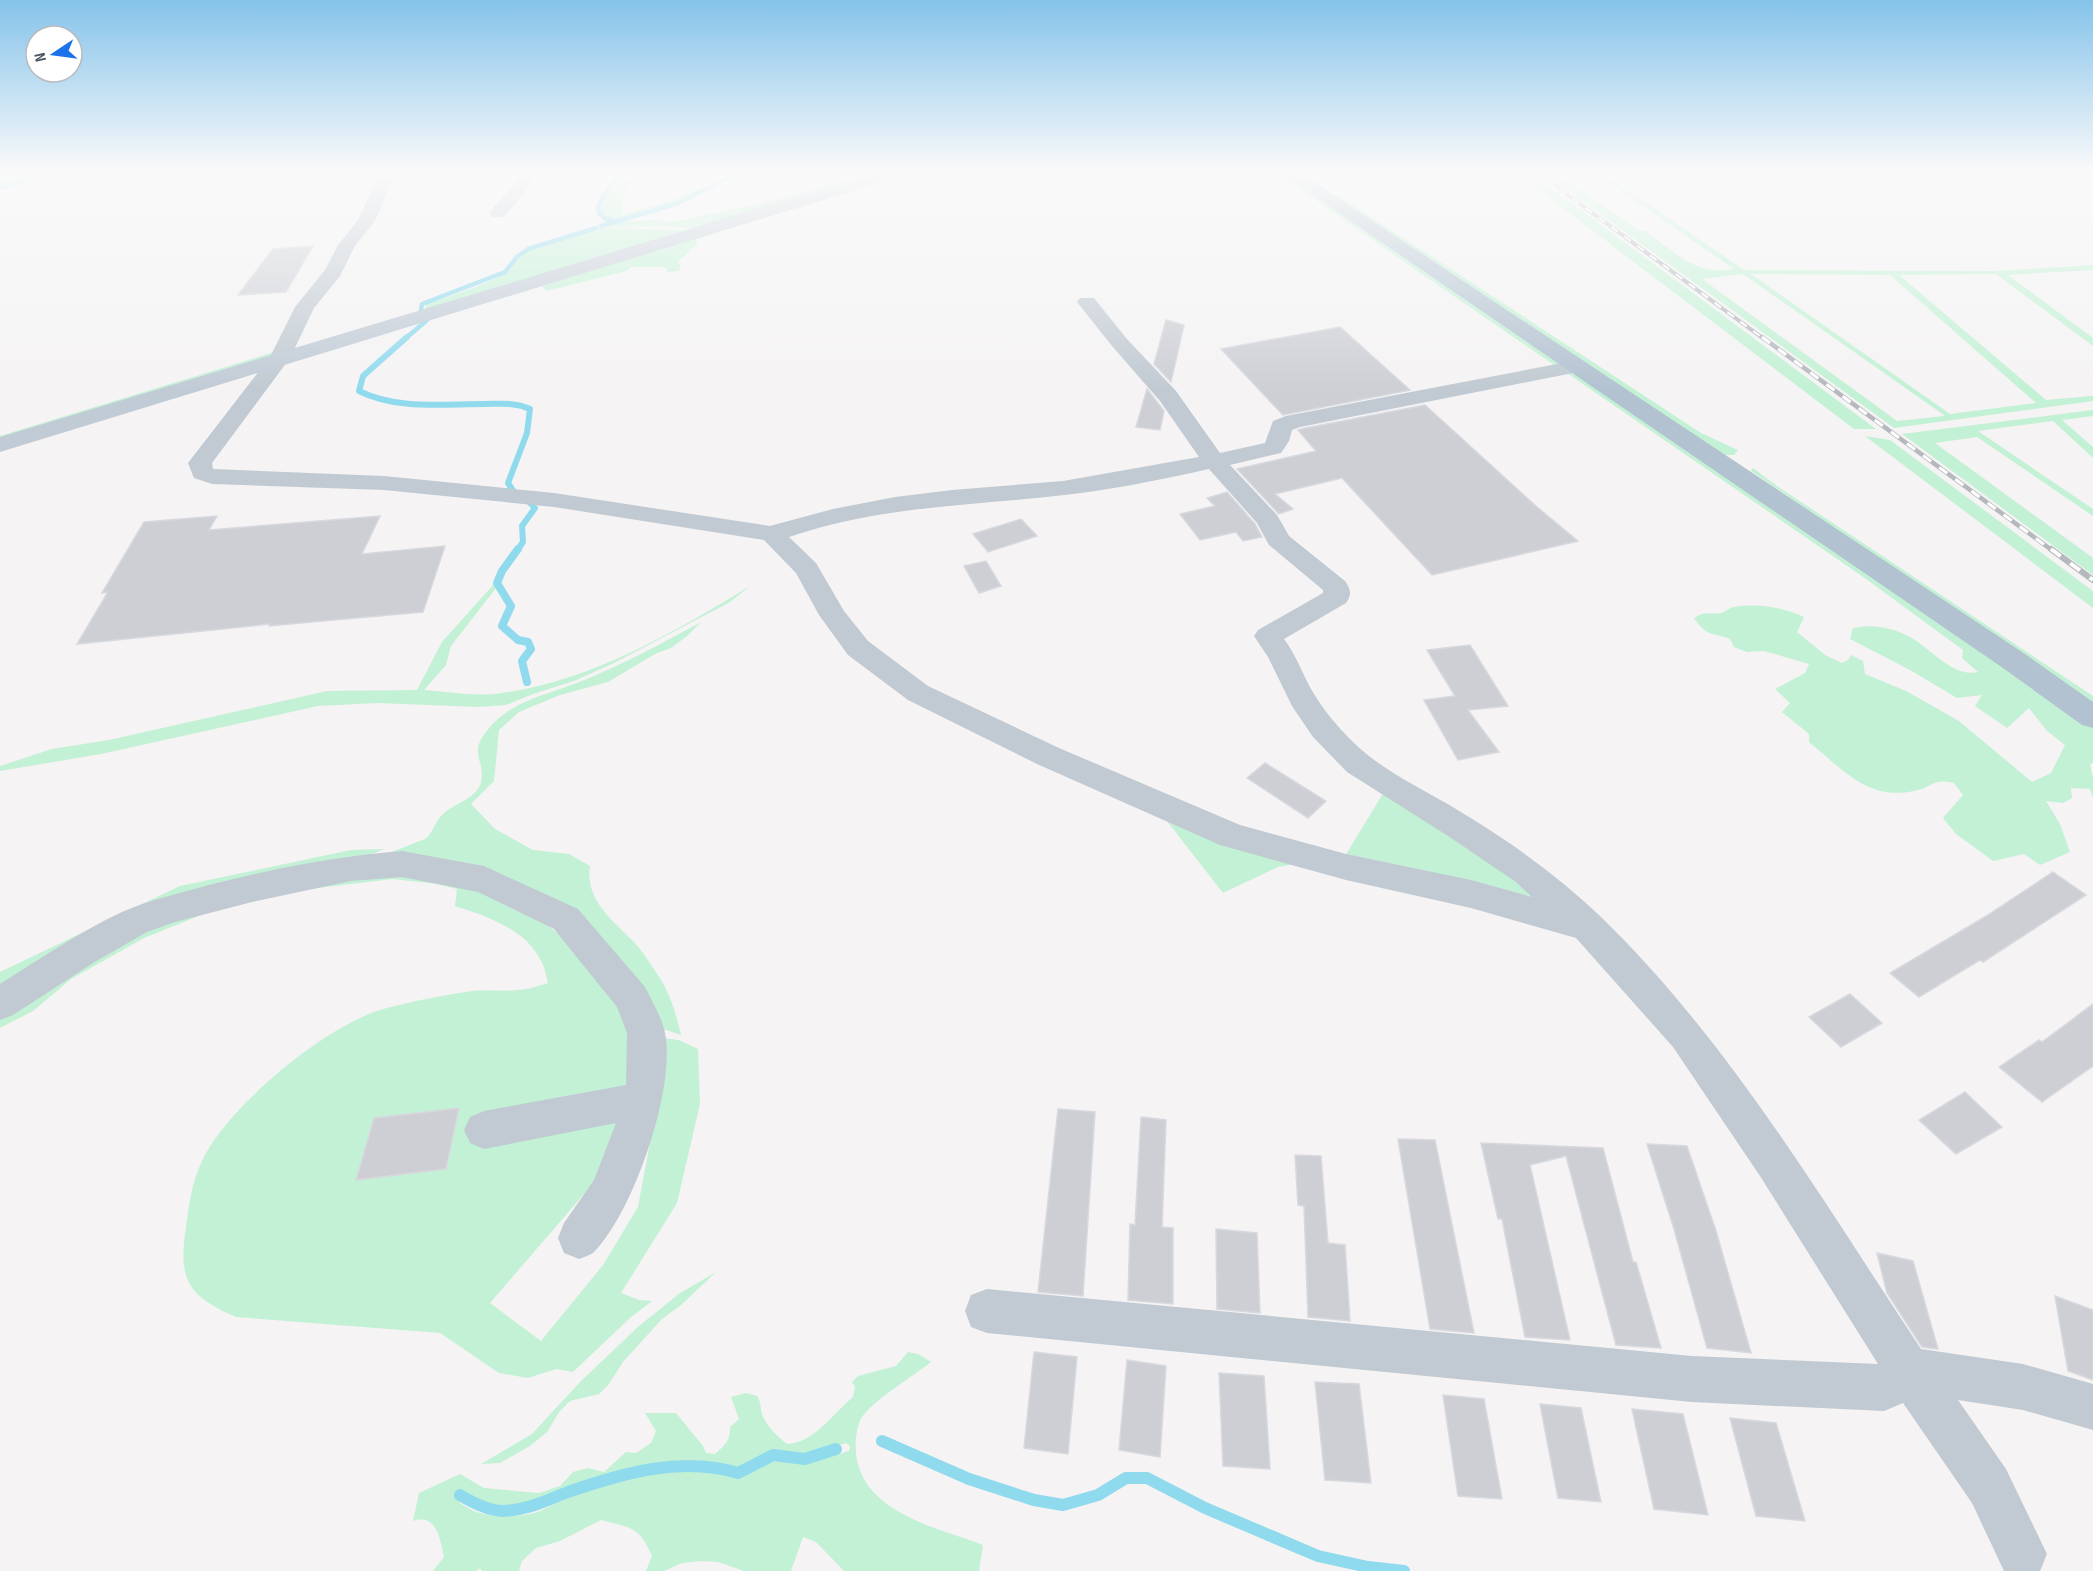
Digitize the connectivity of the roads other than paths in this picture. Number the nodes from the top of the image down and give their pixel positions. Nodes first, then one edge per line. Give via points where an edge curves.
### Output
1 (348, 243) edge
2 (659, 243) edge
3 (1395, 243) edge
4 (1087, 302) dead end
5 (280, 358) junction
6 (1578, 366) junction
7 (0, 445) edge
8 (1213, 460) junction
9 (772, 534) junction
10 (2093, 717) edge
11 (1588, 927) junction
12 (0, 1004) edge
13 (642, 1100) junction
14 (484, 1130) dead end
15 (579, 1238) dead end
16 (987, 1311) dead end
17 (1908, 1370) junction
18 (2093, 1407) edge
19 (2022, 1554) dead end

1 - 5 street via 333,272 295,322
2 - 5 main road
3 - 6 main road
4 - 8 street via 1168,396
5 - 7 main road
5 - 9 street via 200,463 202,473 212,477 384,483 554,500
6 - 8 street via 1294,421 1281,426 1273,448
6 - 10 main road
8 - 9 street via 1152,475 1061,489 937,498 840,514
8 - 11 street via 1268,520 1278,540 1336,587 1337,597 1268,636 1302,699 1324,729 1359,764 1528,873
9 - 11 street via 807,569 832,615 858,648 918,693 948,708 1232,836
11 - 17 street via 1686,1035 1774,1162
12 - 13 street via 80,952 135,922 172,909 351,868 402,864 484,880 566,919 632,998 646,1033 647,1077
13 - 14 street
13 - 15 street via 610,1193
16 - 17 street via 1692,1378 1884,1388
17 - 18 street via 2023,1387
17 - 19 street via 1989,1486

